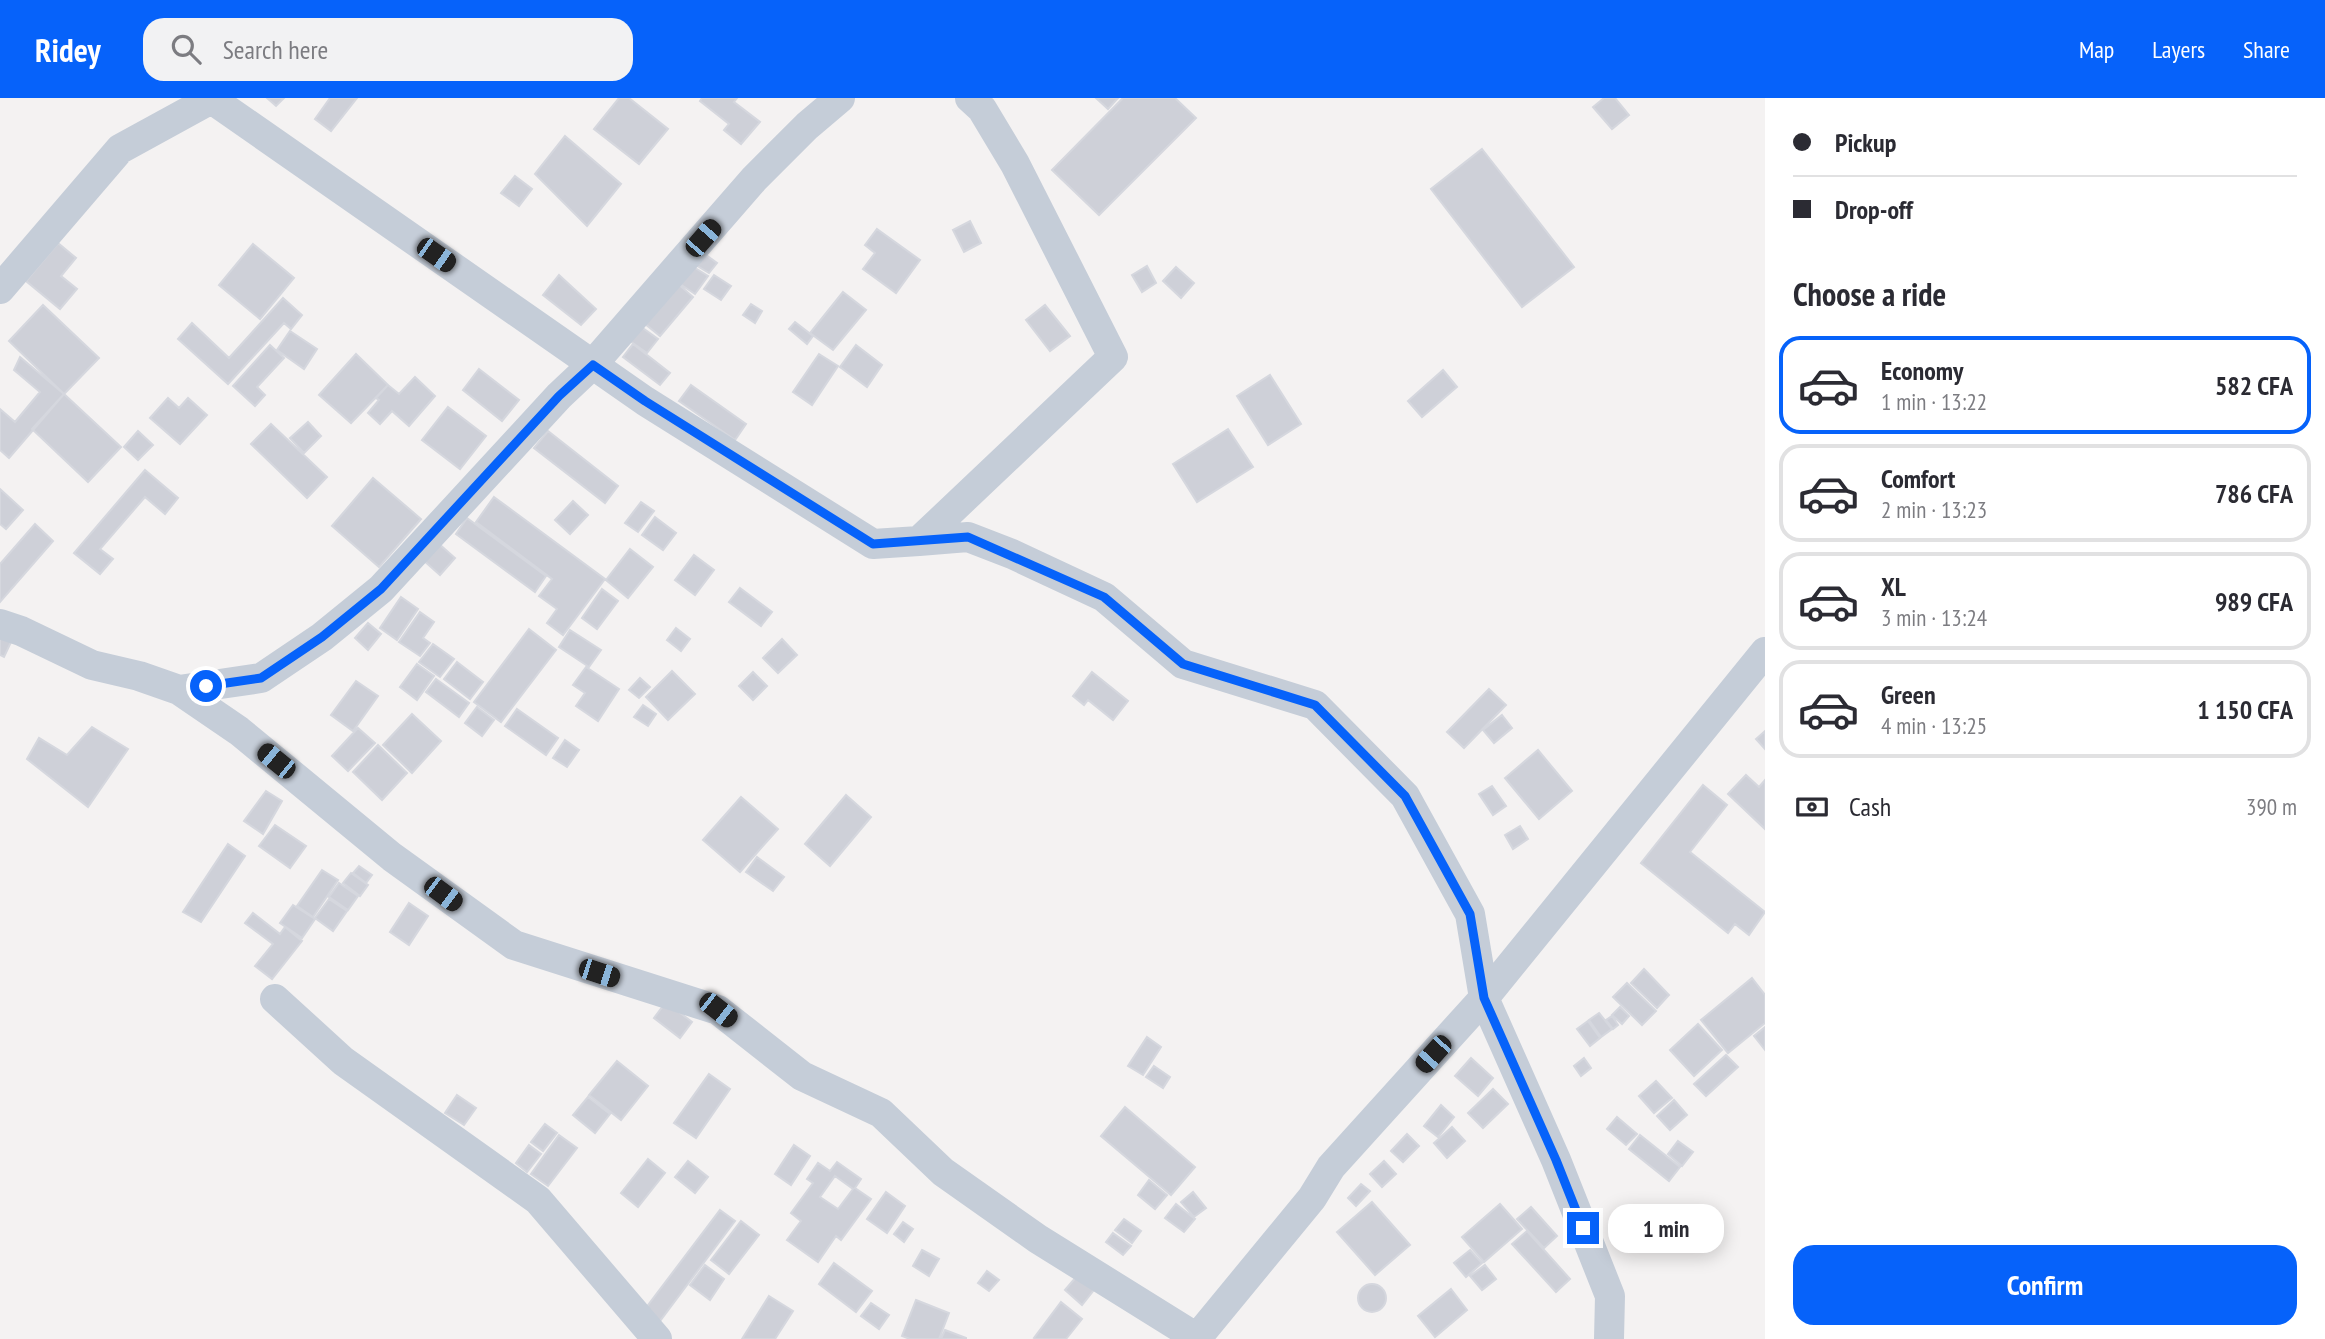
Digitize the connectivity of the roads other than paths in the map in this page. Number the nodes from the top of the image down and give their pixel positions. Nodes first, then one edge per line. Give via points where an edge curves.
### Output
1 (212, 98) edge
2 (840, 98) edge
3 (970, 98) edge
4 (0, 289) edge
5 (593, 365) junction
6 (919, 541) junction
7 (0, 624) edge
8 (1765, 652) edge
9 (179, 690) junction
10 (1484, 998) junction
11 (275, 999) dead end
12 (1197, 1338) edge
13 (657, 1339) edge
14 (1609, 1339) edge

1 - 4 street via 120,149
1 - 5 street
2 - 5 street via 754,179
3 - 6 street via 982,109 1015,163 1113,357
5 - 6 street via 873,544
5 - 9 street via 381,589 322,637 261,678
6 - 10 street via 968,537 1012,554 1104,597 1183,664 1315,705 1405,796 1470,914
7 - 9 street via 92,665
8 - 10 street
9 - 12 street via 239,731 392,857 514,945 718,1010 802,1076 881,1112 943,1172 1038,1239
10 - 12 street via 1331,1167 1312,1198
10 - 14 street via 1610,1296
11 - 13 street via 342,1061 538,1200

